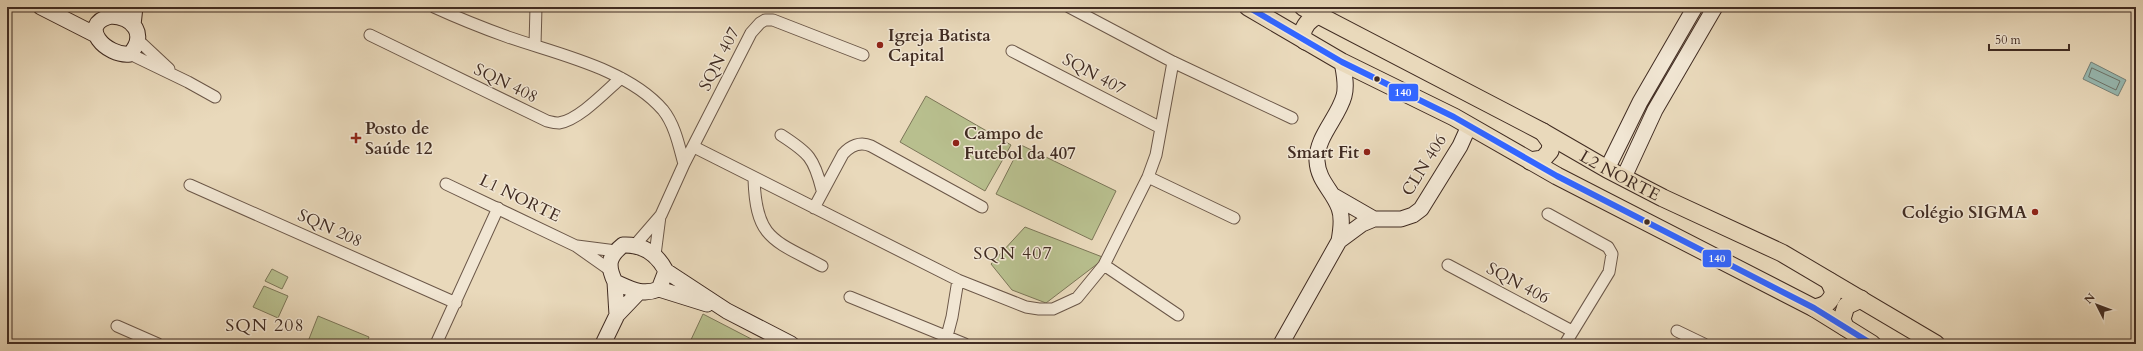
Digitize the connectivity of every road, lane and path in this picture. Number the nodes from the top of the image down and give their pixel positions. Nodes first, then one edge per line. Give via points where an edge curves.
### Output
1 (42, 7) edge
2 (135, 7) edge
3 (434, 7) edge
4 (536, 7) edge
5 (1069, 7) edge
6 (1248, 7) edge
7 (1695, 7) edge
8 (1715, 7) edge
9 (1310, 11) edge
10 (120, 12) edge
11 (133, 25) junction
12 (97, 29) junction
13 (370, 35) dead end
14 (139, 41) junction
15 (1305, 41) junction
16 (535, 45) junction
17 (1012, 51) dead end
18 (130, 54) junction
19 (863, 55) dead end
20 (1173, 62) junction
21 (1342, 62) junction
22 (177, 76) junction
23 (621, 78) junction
24 (214, 97) dead end
25 (1292, 118) dead end
26 (1469, 126) junction
27 (1161, 128) junction
28 (1543, 132) junction
29 (781, 136) dead end
30 (694, 148) junction
31 (1530, 161) junction
32 (684, 164) junction
33 (1606, 169) junction
34 (1148, 177) junction
35 (1624, 177) junction
36 (754, 179) junction
37 (446, 184) dead end
38 (190, 185) dead end
39 (822, 190) junction
40 (1334, 196) junction
41 (982, 207) dead end
42 (498, 208) junction
43 (814, 208) junction
44 (1548, 214) dead end
45 (661, 215) junction
46 (1234, 218) dead end
47 (1374, 219) junction
48 (1339, 241) junction
49 (636, 245) junction
50 (576, 246) junction
51 (616, 251) junction
52 (655, 255) junction
53 (1104, 265) junction
54 (1448, 265) dead end
55 (822, 266) dead end
56 (666, 271) junction
57 (612, 276) junction
58 (958, 280) junction
59 (1829, 281) junction
60 (659, 289) junction
61 (638, 293) junction
62 (850, 297) dead end
63 (1861, 299) junction
64 (456, 303) junction
65 (1814, 308) junction
66 (727, 311) junction
67 (617, 315) junction
68 (1178, 315) dead end
69 (118, 326) dead end
70 (1845, 327) junction
71 (1572, 331) junction
72 (1677, 331) dead end
73 (946, 336) junction
74 (158, 344) edge
75 (436, 344) edge
76 (603, 344) edge
77 (791, 344) edge
78 (965, 344) edge
79 (1281, 344) edge
80 (1564, 344) edge
81 (1704, 344) edge
82 (1872, 344) edge
83 (1936, 344) edge

1 - 12 street
2 - 11 street
3 - 16 street via 507,37
4 - 16 street
5 - 20 street
6 - 15 main road, L2 NORTE
7 - 33 street via 1640,102
8 - 35 street via 1655,110
9 - 15 main road via 1302,35
9 - 28 main road, L2 NORTE
10 - 11 street
10 - 12 street via 105,18
11 - 14 street via 139,35
12 - 18 street via 102,44 123,55
13 - 23 street, SQN 408 via 547,121 558,123 576,115
14 - 18 street
14 - 22 street
15 - 21 main road, L2 NORTE
16 - 23 street
17 - 27 street, SQN 407
18 - 22 street
19 - 30 street, SQN 407 via 773,20 765,20 751,33
20 - 25 street
20 - 27 street
21 - 26 main road, L2 NORTE
21 - 40 street via 1346,86 1344,97 1321,142 1317,160 1319,174
22 - 24 street
23 - 32 street via 651,98 664,112
26 - 31 main road, L2 NORTE
26 - 47 street, CLN 406 via 1460,146 1421,209 1401,219
27 - 34 street via 1156,155
28 - 31 main road via 1550,143 1550,151 1544,159
28 - 33 main road, L2 NORTE
29 - 39 street via 803,150 811,159 816,167
30 - 32 street, SQN 407
30 - 36 street
31 - 65 main road, L2 NORTE
32 - 45 street, SQN 407
33 - 35 main road, L2 NORTE
34 - 46 street
34 - 53 street
35 - 59 main road, L2 NORTE via 1663,198 1782,253
36 - 43 street
36 - 55 street via 755,204 766,232 777,242
37 - 42 street, L1 NORTE
38 - 64 street, SQN 208
39 - 41 street via 845,151 854,145 867,145
39 - 43 street
40 - 47 street
40 - 48 street via 1342,221
42 - 50 street, L1 NORTE
42 - 64 street via 478,248
43 - 58 street
44 - 71 street via 1608,247 1612,254 1609,272
45 - 49 street
45 - 52 street
47 - 48 street, CLN 406 via 1354,228
48 - 79 street
49 - 51 street via 623,245
49 - 52 street
50 - 51 street, L1 NORTE
50 - 57 street, L1 NORTE
51 - 57 street via 611,259
52 - 56 street
53 - 58 street via 1077,298 1047,310 1026,307
53 - 68 street
54 - 71 street, SQN 406
56 - 60 street
56 - 66 street
57 - 61 street
57 - 67 street
58 - 73 street
59 - 63 main road, L2 NORTE
59 - 65 main road via 1834,292 1832,296 1827,304
60 - 61 street
60 - 66 street
61 - 67 street
62 - 73 street
63 - 70 main road via 1846,306 1842,319
63 - 83 main road, L2 NORTE
64 - 75 street
65 - 70 main road, L2 NORTE
66 - 77 street
67 - 76 street
69 - 74 street
70 - 82 main road, L2 NORTE
71 - 80 street
72 - 81 street
73 - 78 street

